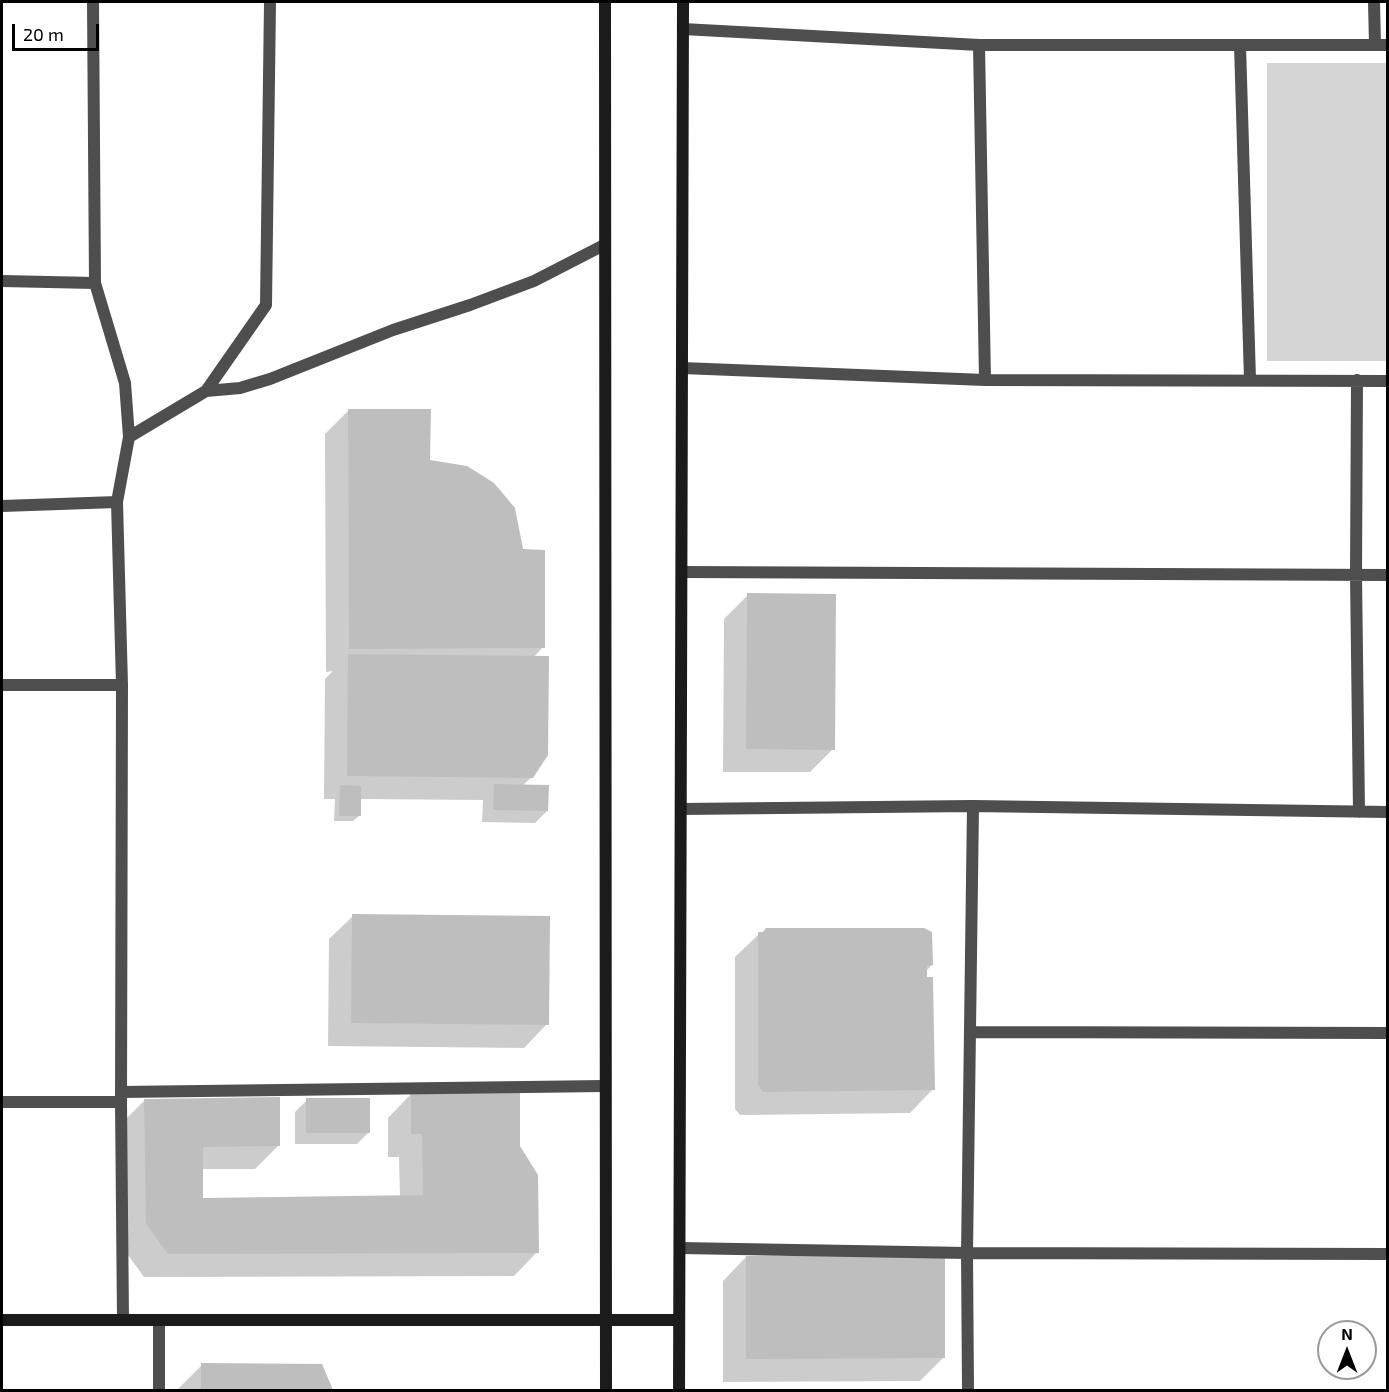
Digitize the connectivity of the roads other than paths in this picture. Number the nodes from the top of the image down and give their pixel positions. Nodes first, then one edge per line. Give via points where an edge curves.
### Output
1 (93, 2) edge
2 (270, 2) edge
3 (605, 2) edge
4 (683, 2) edge
5 (1374, 2) edge
6 (683, 29) junction
7 (979, 45) junction
8 (1240, 45) junction
9 (1381, 45) edge
10 (604, 245) junction
11 (2, 281) edge
12 (95, 283) junction
13 (682, 368) junction
14 (985, 380) junction
15 (1250, 380) junction
16 (1357, 380) junction
17 (1388, 381) edge
18 (206, 391) junction
19 (129, 437) junction
20 (117, 502) junction
21 (2, 506) edge
22 (682, 572) junction
23 (1356, 575) junction
24 (1388, 575) edge
25 (2, 685) edge
26 (122, 685) junction
27 (973, 806) junction
28 (681, 809) junction
29 (1359, 812) junction
30 (1388, 812) edge
31 (970, 1032) junction
32 (1388, 1033) edge
33 (605, 1086) junction
34 (121, 1097) junction
35 (2, 1101) edge
36 (680, 1248) junction
37 (967, 1253) junction
38 (1388, 1254) edge
39 (2, 1320) edge
40 (123, 1320) junction
41 (159, 1320) junction
42 (605, 1320) junction
43 (679, 1320) junction
44 (159, 1390) edge
45 (606, 1390) edge
46 (679, 1390) edge
47 (968, 1390) edge

1 - 12 street
2 - 18 street via 266,305
3 - 10 main road
4 - 6 main road
5 - 9 street
6 - 7 street
6 - 13 main road
7 - 8 street
7 - 14 street
8 - 9 street
8 - 15 street
10 - 18 street via 534,281 470,305 240,388
10 - 33 main road
11 - 12 street
12 - 19 street via 125,383
13 - 14 street
13 - 22 main road
14 - 15 street
15 - 16 street
16 - 17 street
16 - 23 street
18 - 19 street
19 - 20 street
20 - 21 street
20 - 26 street
22 - 23 street
22 - 28 main road
23 - 24 street
23 - 29 street
25 - 26 street
26 - 34 street
27 - 28 street
27 - 29 street
27 - 31 street
28 - 36 main road
29 - 30 street
31 - 32 street
31 - 37 street
33 - 34 street
33 - 42 main road
34 - 35 street
34 - 40 street
36 - 37 street
36 - 43 main road
37 - 38 street
37 - 47 street
39 - 40 main road
40 - 41 main road
41 - 42 main road
41 - 44 street
42 - 43 main road
42 - 45 main road
43 - 46 main road

